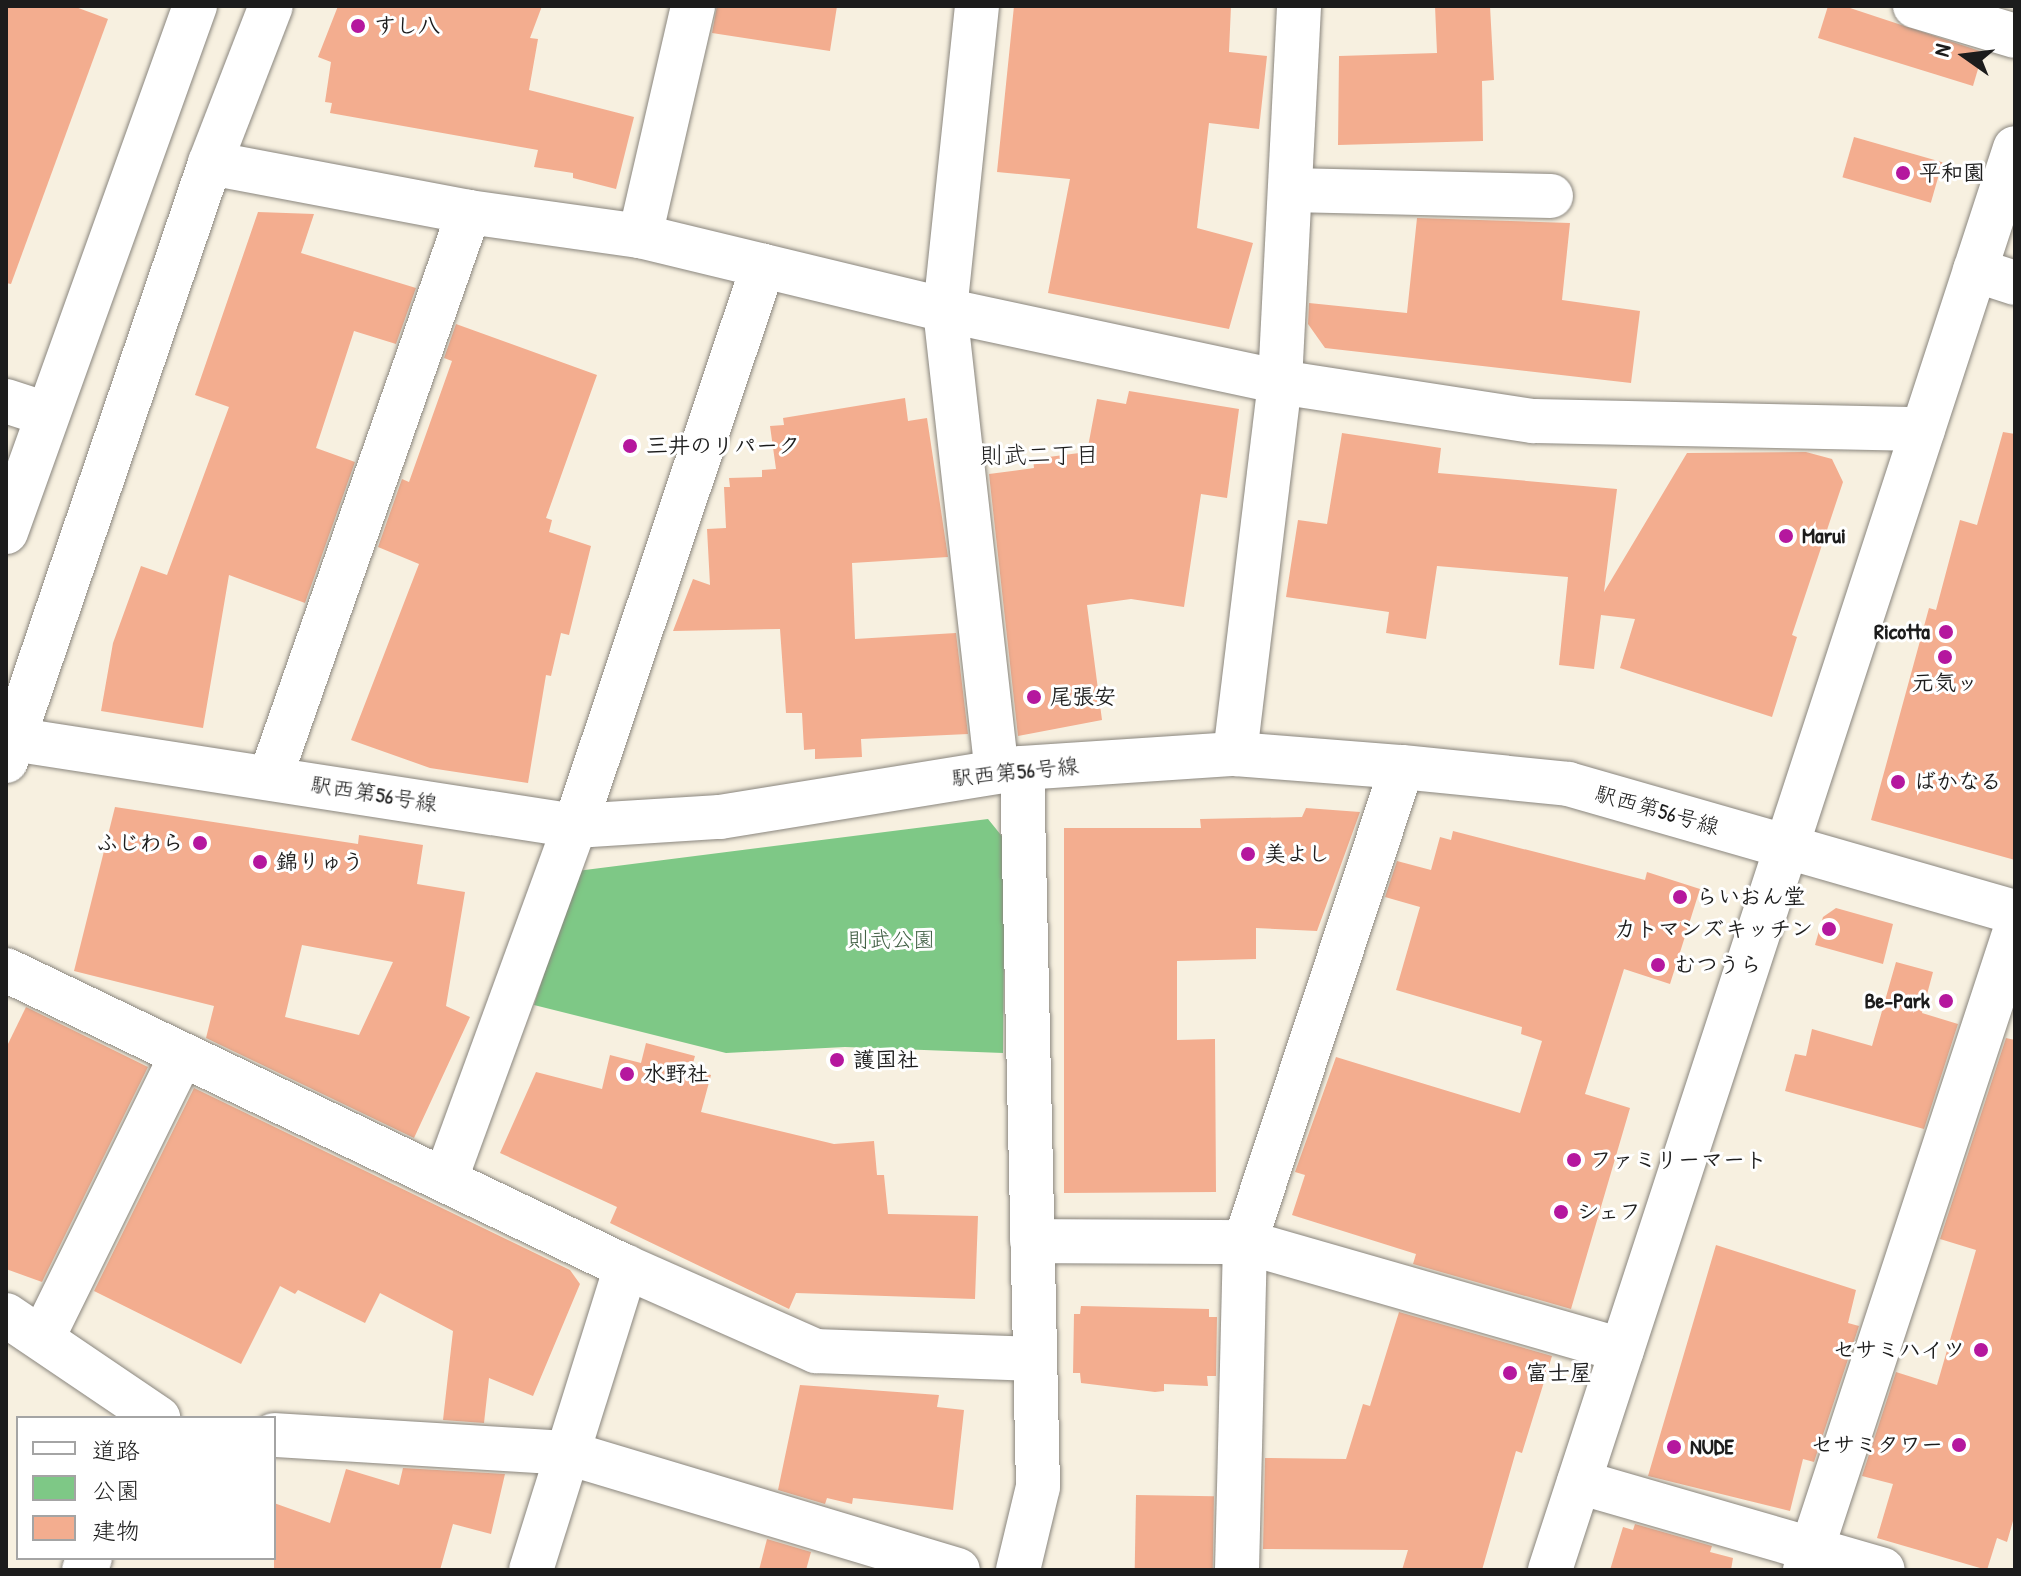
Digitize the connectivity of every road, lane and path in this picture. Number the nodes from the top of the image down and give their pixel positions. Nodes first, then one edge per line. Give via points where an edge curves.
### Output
1 (195, 6) edge
2 (271, 6) edge
3 (693, 6) edge
4 (977, 6) edge
5 (1299, 6) edge
6 (1915, 6) edge
7 (2015, 36) edge
8 (2015, 148) edge
9 (210, 163) junction
10 (1290, 190) junction
11 (1551, 196) dead end
12 (469, 212) junction
13 (640, 236) junction
14 (763, 266) junction
15 (1995, 276) edge
16 (945, 310) junction
17 (1280, 382) junction
18 (26, 407) edge
19 (1923, 429) junction
20 (6, 532) edge
21 (8, 746) edge
22 (1235, 754) junction
23 (1402, 767) junction
24 (1010, 769) junction
25 (270, 778) junction
26 (575, 826) junction
27 (1787, 846) junction
28 (2015, 912) edge
29 (2015, 931) edge
30 (6, 970) edge
31 (182, 1055) junction
32 (446, 1178) junction
33 (1032, 1241) junction
34 (1245, 1242) junction
35 (626, 1267) junction
36 (6, 1315) edge
37 (43, 1337) junction
38 (1622, 1350) junction
39 (1035, 1359) junction
40 (154, 1416) edge
41 (276, 1435) edge
42 (568, 1453) junction
43 (1579, 1482) junction
44 (1809, 1560) edge
45 (531, 1570) edge
46 (958, 1570) edge
47 (1018, 1570) edge
48 (1237, 1570) edge
49 (1550, 1570) edge
50 (1883, 1570) edge

1 - 18 street
2 - 9 street
3 - 13 street
4 - 16 street
5 - 10 street
6 - 7 street
8 - 15 street
9 - 12 street
9 - 21 street
10 - 11 street
10 - 17 street
12 - 13 street
12 - 25 street
13 - 14 street
14 - 16 street
14 - 26 street
15 - 19 street
16 - 17 street
16 - 24 street
17 - 19 street via 1533,421
17 - 22 street
18 - 20 street
19 - 27 street
21 - 25 street, 駅西第56号線
22 - 23 street, 駅西第56号線
22 - 24 street, 駅西第56号線
23 - 27 street, 駅西第56号線 via 1568,784
23 - 34 street
24 - 26 street, 駅西第56号線 via 720,817
24 - 33 street
25 - 26 street, 駅西第56号線
26 - 32 street
27 - 28 street, 駅西第56号線
27 - 38 street
29 - 44 street
30 - 31 street
31 - 32 street
31 - 37 street
32 - 35 street
33 - 34 street
33 - 39 street
34 - 38 street
34 - 48 street
35 - 39 street via 816,1351
35 - 42 street
36 - 37 street
37 - 40 street
38 - 43 street
39 - 47 street via 1038,1487
41 - 42 street
42 - 45 street
42 - 46 street
43 - 44 street
43 - 49 street
44 - 50 street

